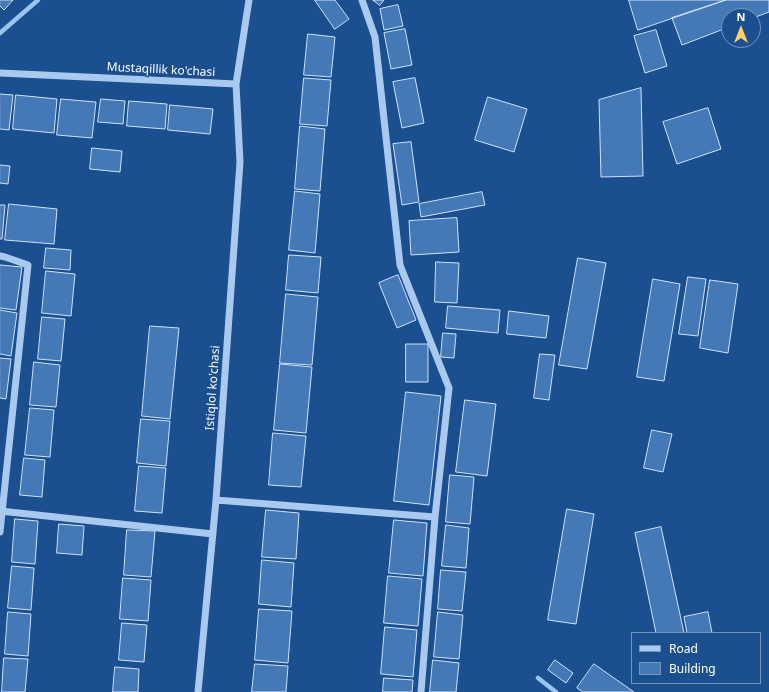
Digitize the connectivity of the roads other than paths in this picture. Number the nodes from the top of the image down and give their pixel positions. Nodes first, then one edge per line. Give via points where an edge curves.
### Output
1 (249, 0) edge
2 (362, 0) edge
3 (0, 74) edge
4 (236, 84) junction
5 (0, 256) edge
6 (216, 500) junction
7 (1, 511) edge
8 (435, 517) junction
9 (0, 532) edge
10 (213, 534) junction
11 (198, 692) edge
12 (421, 692) edge

1 - 4 street
2 - 8 street via 375,37 400,265 449,388
3 - 4 street, Mustaqillik ko'chasi
4 - 6 street, Istiqlol ko'chasi via 240,162
5 - 7 street via 28,265
6 - 8 street
6 - 10 street, Istiqlol ko'chasi
7 - 9 street
7 - 10 street
8 - 12 street
10 - 11 street, Istiqlol ko'chasi

